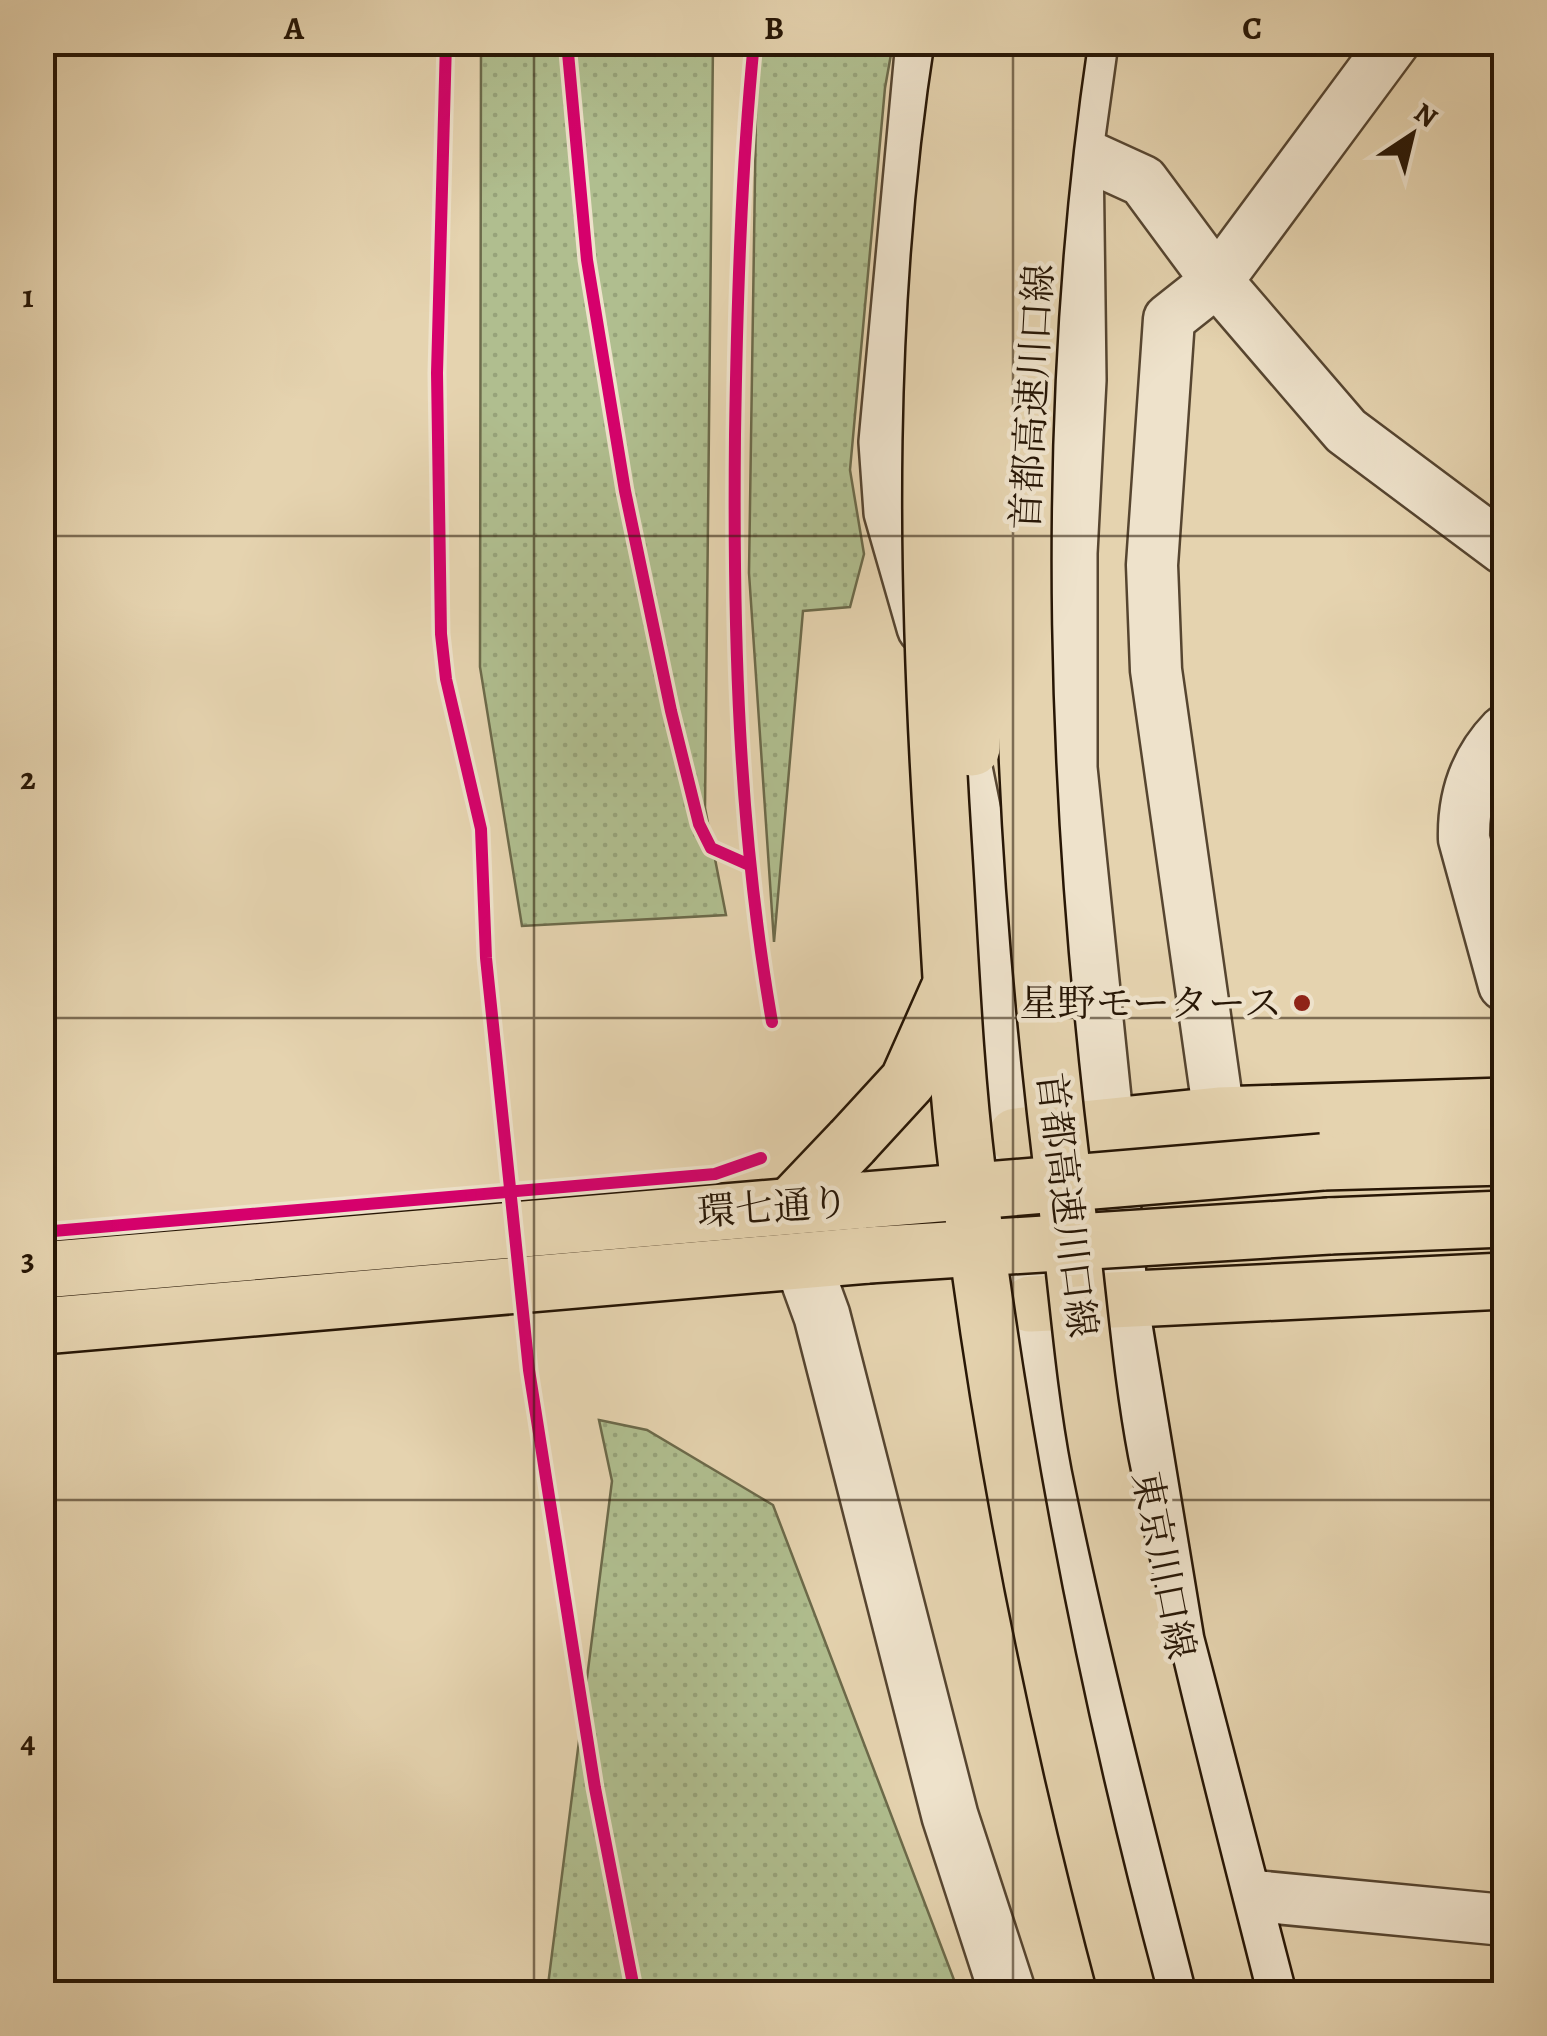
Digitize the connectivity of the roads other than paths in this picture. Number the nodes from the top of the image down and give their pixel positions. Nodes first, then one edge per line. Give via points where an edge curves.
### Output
1 (924, 42) edge
2 (964, 42) edge
3 (984, 42) edge
4 (1012, 42) edge
5 (1059, 42) edge
6 (1090, 42) edge
7 (1394, 42) edge
8 (1076, 150) junction
9 (1218, 281) junction
10 (1504, 548) edge
11 (952, 712) junction
12 (1504, 732) edge
13 (1504, 985) edge
14 (1504, 1106) edge
15 (1219, 1115) junction
16 (1106, 1127) junction
17 (1016, 1136) junction
18 (1504, 1158) edge
19 (777, 1206) junction
20 (1504, 1220) edge
21 (784, 1263) junction
22 (42, 1270) edge
23 (1504, 1281) edge
24 (1120, 1302) junction
25 (1030, 1304) junction
26 (42, 1326) edge
27 (1244, 1894) junction
28 (1504, 1920) edge
29 (1008, 1994) edge
30 (1128, 1994) edge
31 (1178, 1994) edge
32 (1228, 1994) edge
33 (1268, 1994) edge

1 - 11 street via 887,442 892,512
2 - 30 main road, bridge via 935,338 930,524 935,725 966,1164 1008,1456 1052,1684
3 - 11 main road via 969,162 950,530
4 - 19 main road, bridge via 978,346 972,882 964,944 908,1081 852,1142
5 - 32 main road, 首都高速川口線, bridge via 1023,473 1031,864 1043,1022 1099,1457 1142,1660
6 - 8 street, 東京川口線
7 - 9 street
8 - 9 street via 1142,181
8 - 16 street, 東京川口線 via 1069,768
9 - 10 street via 1346,431
9 - 15 street via 1169,318 1152,565 1156,670
11 - 17 street via 989,892
12 - 13 street via 1474,775 1464,818
14 - 15 main road
15 - 16 main road
16 - 17 main road
16 - 24 street, 東京川口線
17 - 25 street
18 - 19 main road, 環七通り, bridge via 1322,1162
19 - 22 main road, 環七通り
20 - 21 main road, 環七通り, bridge
21 - 26 main road, 環七通り
21 - 29 street via 826,1330 950,1816
23 - 24 main road
24 - 25 main road
24 - 27 street, 東京川口線 via 1176,1641
25 - 31 street via 1069,1556
27 - 28 street
27 - 33 street, 東京川口線

